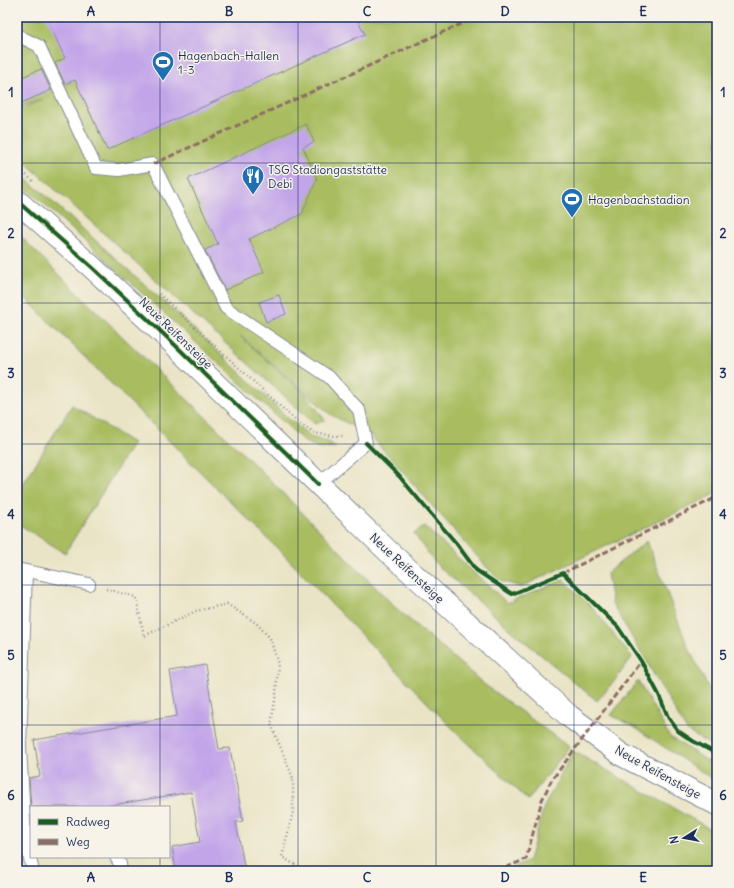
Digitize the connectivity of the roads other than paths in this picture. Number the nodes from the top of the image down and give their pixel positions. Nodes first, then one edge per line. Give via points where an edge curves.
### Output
1 (17, 35) edge
2 (17, 201) edge
3 (318, 484) junction
4 (22, 570) edge
5 (89, 584) road end
6 (717, 804) edge
7 (24, 841) edge
8 (117, 858) edge
9 (34, 871) edge
10 (121, 871) edge

1 - 3 lane via 39,46 96,168 119,170 152,164 226,308 330,378 359,410 366,443
2 - 3 main road, Neue Reifensteige via 150,321
3 - 6 main road, Neue Reifensteige via 390,554 569,716 622,755
4 - 5 lane
4 - 7 lane via 20,746
7 - 9 lane
8 - 10 lane

